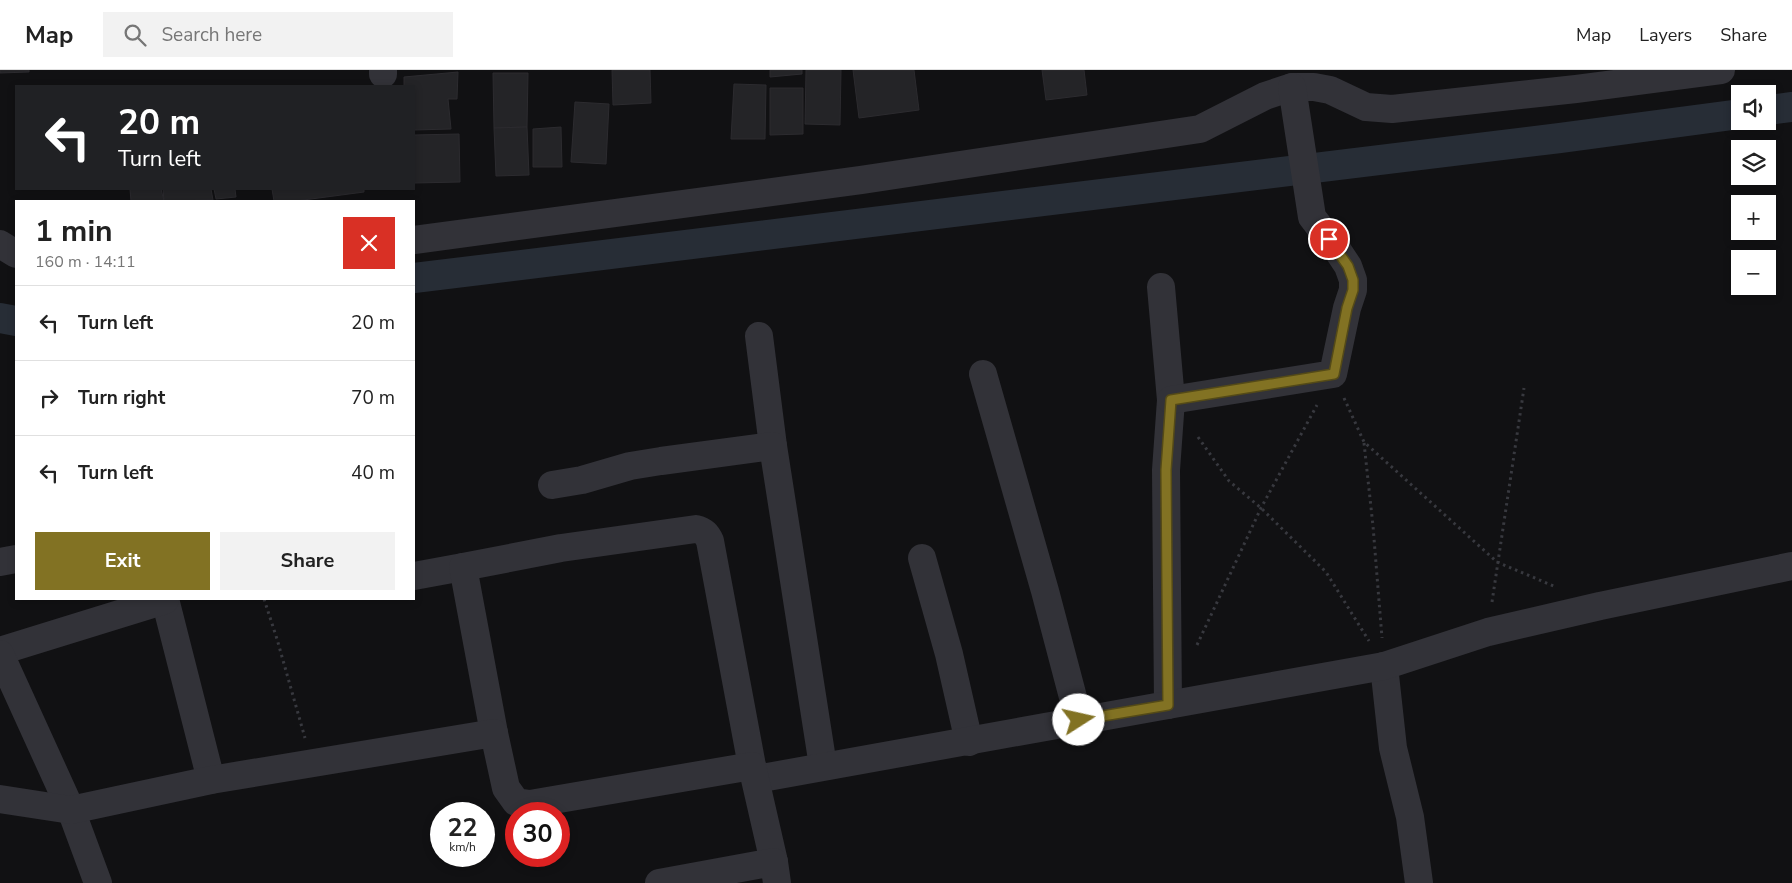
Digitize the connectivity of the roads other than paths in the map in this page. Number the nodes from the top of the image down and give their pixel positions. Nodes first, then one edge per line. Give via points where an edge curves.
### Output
1 (1721, 70) edge
2 (1293, 91) junction
3 (415, 240) edge
4 (0, 244) edge
5 (15, 253) edge
6 (1161, 287) dead end
7 (759, 336) dead end
8 (984, 374) dead end
9 (1171, 400) junction
10 (773, 446) junction
11 (552, 485) dead end
12 (922, 558) dead end
13 (15, 559) edge
14 (0, 562) edge
15 (1792, 566) edge
16 (463, 567) junction
17 (415, 576) edge
18 (162, 600) edge
19 (165, 600) edge
20 (0, 653) edge
21 (1384, 666) junction
22 (1168, 705) junction
23 (1079, 720) junction
24 (494, 734) junction
25 (969, 742) junction
26 (823, 766) junction
27 (754, 773) junction
28 (210, 780) junction
29 (0, 799) edge
30 (70, 810) junction
31 (775, 873) edge
32 (98, 883) edge
33 (659, 883) edge
34 (1419, 883) edge

1 - 2 street via 1392,109 1366,107 1330,90 1314,87
2 - 3 street via 1265,96 1200,130 861,180
2 - 9 street via 1312,217 1338,250 1353,280 1334,374
4 - 5 street
6 - 9 street
7 - 10 street
8 - 23 street
9 - 22 street via 1166,470
10 - 11 street via 630,466
10 - 26 street
12 - 25 street via 950,654
13 - 14 street
15 - 21 street via 1488,632
16 - 17 street
16 - 24 street
16 - 27 street via 561,548 690,529 703,531 710,541
18 - 20 street
19 - 28 street
20 - 30 street
21 - 22 street
21 - 34 street via 1394,748 1410,817
22 - 23 street
23 - 25 street
24 - 27 street via 506,788 516,802 530,804
24 - 28 street
25 - 26 street
26 - 27 street
27 - 31 street
28 - 30 street
29 - 30 street
30 - 32 street
31 - 33 street

